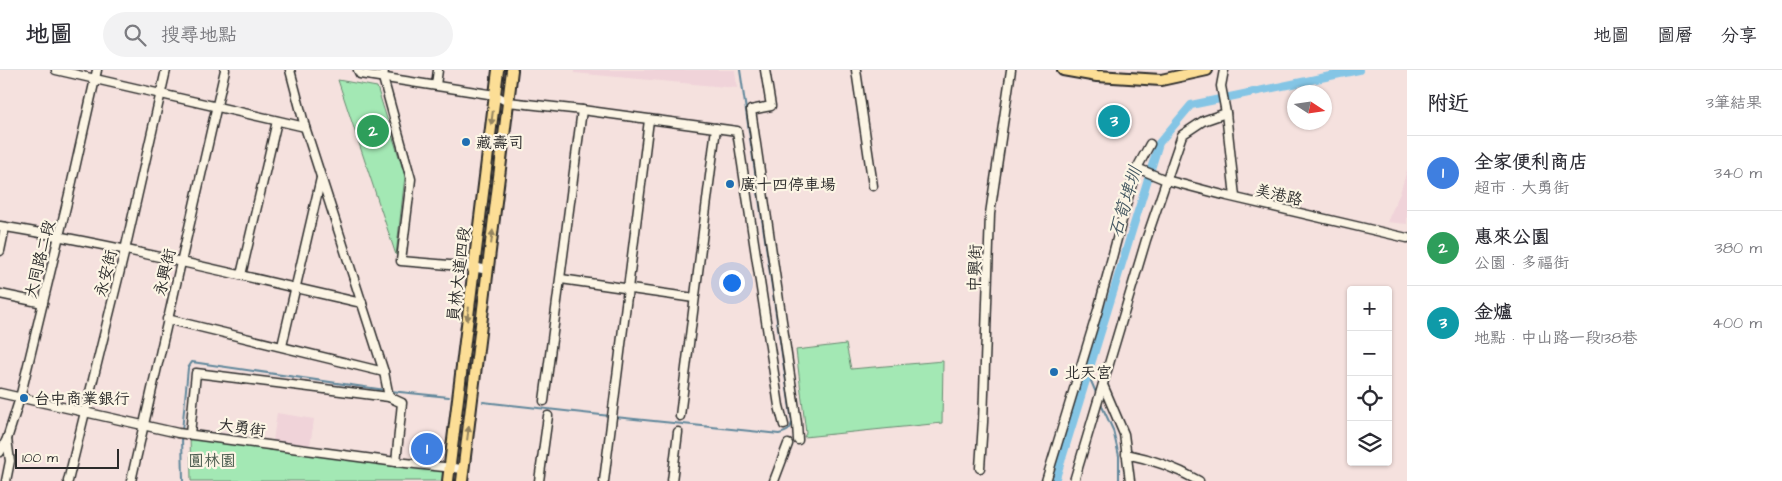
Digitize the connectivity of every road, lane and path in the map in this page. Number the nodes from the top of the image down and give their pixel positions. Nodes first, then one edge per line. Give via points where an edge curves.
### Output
1 (56, 70) edge
2 (97, 70) edge
3 (166, 70) edge
4 (225, 70) edge
5 (290, 70) edge
6 (358, 70) edge
7 (438, 70) edge
8 (498, 70) edge
9 (512, 70) edge
10 (765, 70) edge
11 (856, 70) edge
12 (1012, 70) edge
13 (1063, 70) edge
14 (1207, 70) edge
15 (1224, 70) edge
16 (383, 74) edge
17 (95, 79) junction
18 (436, 85) junction
19 (160, 94) junction
20 (495, 95) junction
21 (508, 102) junction
22 (216, 106) junction
23 (582, 110) junction
24 (1226, 110) junction
25 (649, 120) junction
26 (278, 121) junction
27 (305, 127) junction
28 (716, 128) junction
29 (1150, 144) dead end
30 (1137, 168) junction
31 (321, 176) junction
32 (1166, 180) junction
33 (873, 186) dead end
34 (1235, 198) junction
35 (329, 200) junction
36 (315, 203) junction
37 (2, 227) edge
38 (59, 236) junction
39 (1407, 238) edge
40 (125, 250) junction
41 (0, 251) edge
42 (180, 263) junction
43 (474, 267) junction
44 (488, 270) junction
45 (241, 275) junction
46 (561, 279) junction
47 (295, 288) junction
48 (627, 288) junction
49 (0, 294) edge
50 (694, 298) junction
51 (43, 303) junction
52 (362, 303) junction
53 (167, 319) junction
54 (282, 346) junction
55 (384, 372) junction
56 (1103, 385) junction
57 (0, 393) edge
58 (389, 396) junction
59 (20, 398) junction
60 (544, 400) dead end
61 (84, 411) junction
62 (548, 416) dead end
63 (680, 416) dead end
64 (784, 424) dead end
65 (143, 426) junction
66 (678, 432) dead end
67 (185, 434) junction
68 (7, 439) junction
69 (798, 440) dead end
70 (788, 444) dead end
71 (0, 452) edge
72 (1126, 454) junction
73 (396, 462) junction
74 (450, 466) junction
75 (463, 468) junction
76 (980, 468) dead end
77 (6, 481) edge
78 (68, 481) edge
79 (131, 481) edge
80 (448, 481) edge
81 (462, 481) edge
82 (539, 481) edge
83 (604, 481) edge
84 (672, 481) edge
85 (774, 481) edge
86 (1046, 481) edge
87 (1074, 481) edge
88 (1130, 481) edge
89 (1199, 481) edge

1 - 17 street
2 - 17 street, 大同路二段
3 - 19 street, 永安街
4 - 22 street, 永興街
5 - 27 street
6 - 16 street via 360,74
7 - 18 street
8 - 20 main road, 員林大道四段
9 - 21 main road, 員林大道四段
10 - 69 street via 771,106 751,110
11 - 33 street
12 - 76 street, 中興街 via 990,214
13 - 14 main road via 1097,76 1161,80
15 - 24 street, 美港路 via 1220,86
16 - 18 street
16 - 43 street via 411,179 401,260
17 - 19 street
17 - 38 street, 大同路二段
18 - 20 street
19 - 22 street
19 - 40 street, 永安街
20 - 21 street
20 -> 43 main road, 員林大道四段
21 - 23 street
44 -> 21 main road, 員林大道四段
22 - 26 street
22 - 42 street, 永興街
23 - 25 street
23 - 46 street
24 - 32 street via 1182,135
24 - 34 street, 美港路
25 - 28 street
25 - 48 street
26 - 27 street
26 - 45 street
27 - 31 street
28 - 50 street
28 - 64 street via 737,131
29 - 30 street
30 - 32 street
30 - 86 street
31 - 35 street
31 - 36 street
32 - 34 street
32 - 56 street
34 - 39 street, 美港路
35 - 36 street
35 - 52 street
36 - 47 street
37 - 38 street
37 - 41 street
38 - 40 street
38 - 51 street, 大同路二段
40 - 42 street
40 - 61 street, 永安街
42 - 45 street
42 - 53 street, 永興街
43 - 44 street
43 -> 74 main road, 員林大道四段
75 -> 44 main road, 員林大道四段
45 - 47 street
46 - 48 street
46 - 60 street
47 - 52 street
47 - 54 street
48 - 50 street
48 - 83 street
49 - 51 street
50 - 63 street
51 - 59 street, 大同路二段
52 - 55 street
53 - 54 street
53 - 65 street, 永興街
54 - 55 street
55 - 58 street
56 - 72 street via 1124,434
56 - 87 street
57 - 59 street, 大勇街
58 - 67 street via 196,373
58 - 73 street via 402,403
59 - 61 street, 大勇街
59 - 68 street, 大同路二段
61 - 65 street, 大勇街
61 - 78 street, 永安街
62 - 82 street
65 - 67 street, 大勇街
65 - 79 street, 永興街
66 - 84 street
67 - 73 street, 大勇街
68 - 71 street, 大同路二段
68 - 77 street via 10,461
70 - 85 street
72 - 88 street
72 - 89 street via 1152,459
73 - 74 street, 大勇街
74 - 75 street, 大勇街
74 - 80 main road, 員林大道四段
75 - 81 main road, 員林大道四段

